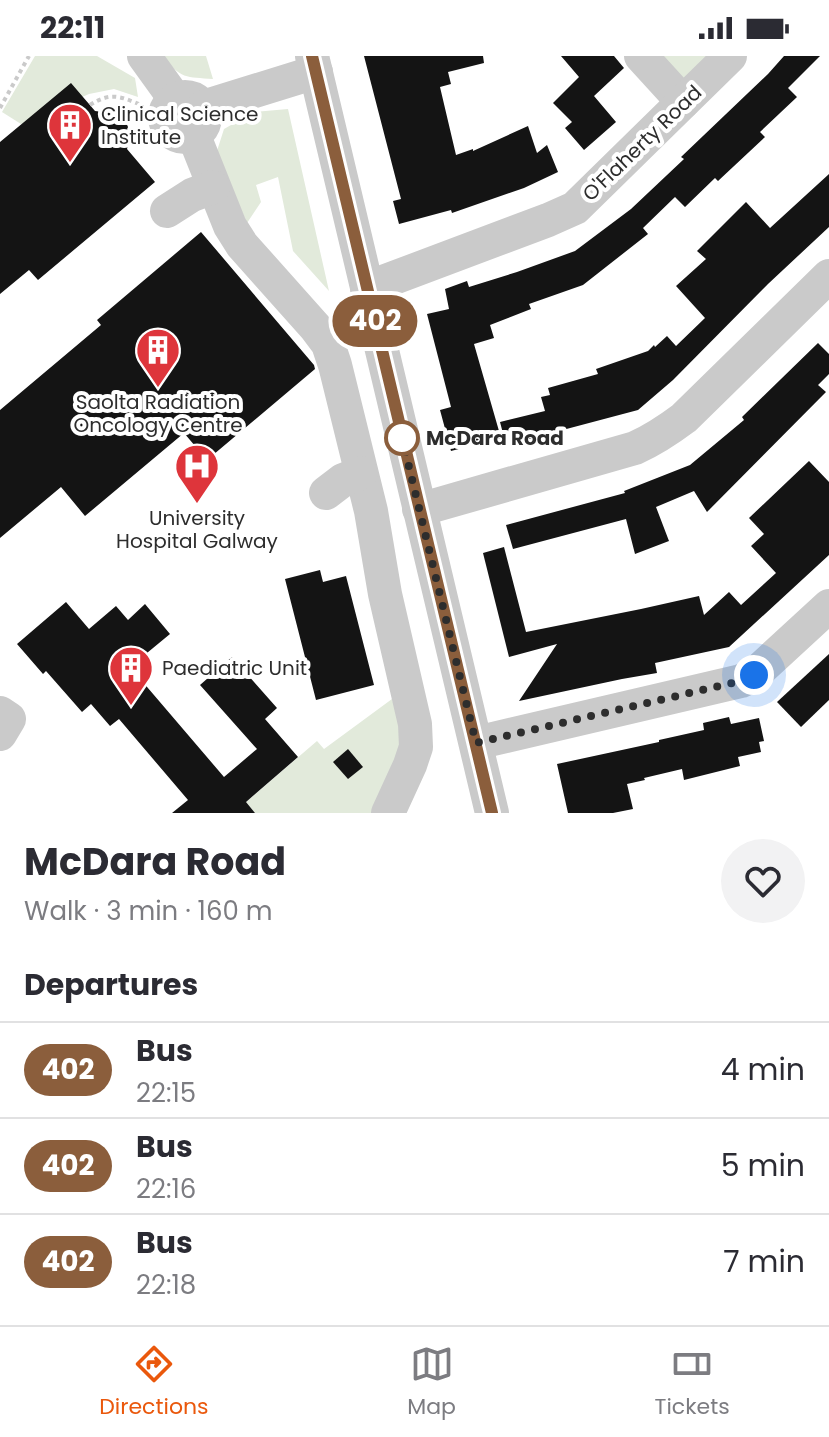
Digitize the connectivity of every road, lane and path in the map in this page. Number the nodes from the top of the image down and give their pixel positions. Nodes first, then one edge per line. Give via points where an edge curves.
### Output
1 (29, 56) edge
2 (144, 56) edge
3 (641, 56) edge
4 (730, 56) edge
5 (314, 64) edge
6 (683, 102) junction
7 (90, 105) dead end
8 (0, 108) edge
9 (180, 112) junction
10 (213, 187) junction
11 (167, 211) dead end
12 (829, 276) edge
13 (367, 288) junction
14 (361, 473) junction
15 (326, 493) dead end
16 (419, 509) junction
17 (829, 606) edge
18 (476, 743) junction
19 (388, 813) edge
20 (492, 813) edge

1 - 8 path
2 - 9 street
3 - 6 street
4 - 6 street, O'Flaherty Road
5 - 9 street
5 - 13 street
6 - 13 street, O'Flaherty Road via 575,208
7 - 9 path via 110,96
9 - 10 street
10 - 11 street
10 - 14 street via 242,245 328,344
12 - 16 street via 657,438
13 - 16 street
14 - 15 street
14 - 19 street via 415,724 416,747
16 - 18 street
17 - 18 street via 741,681
18 - 20 street

